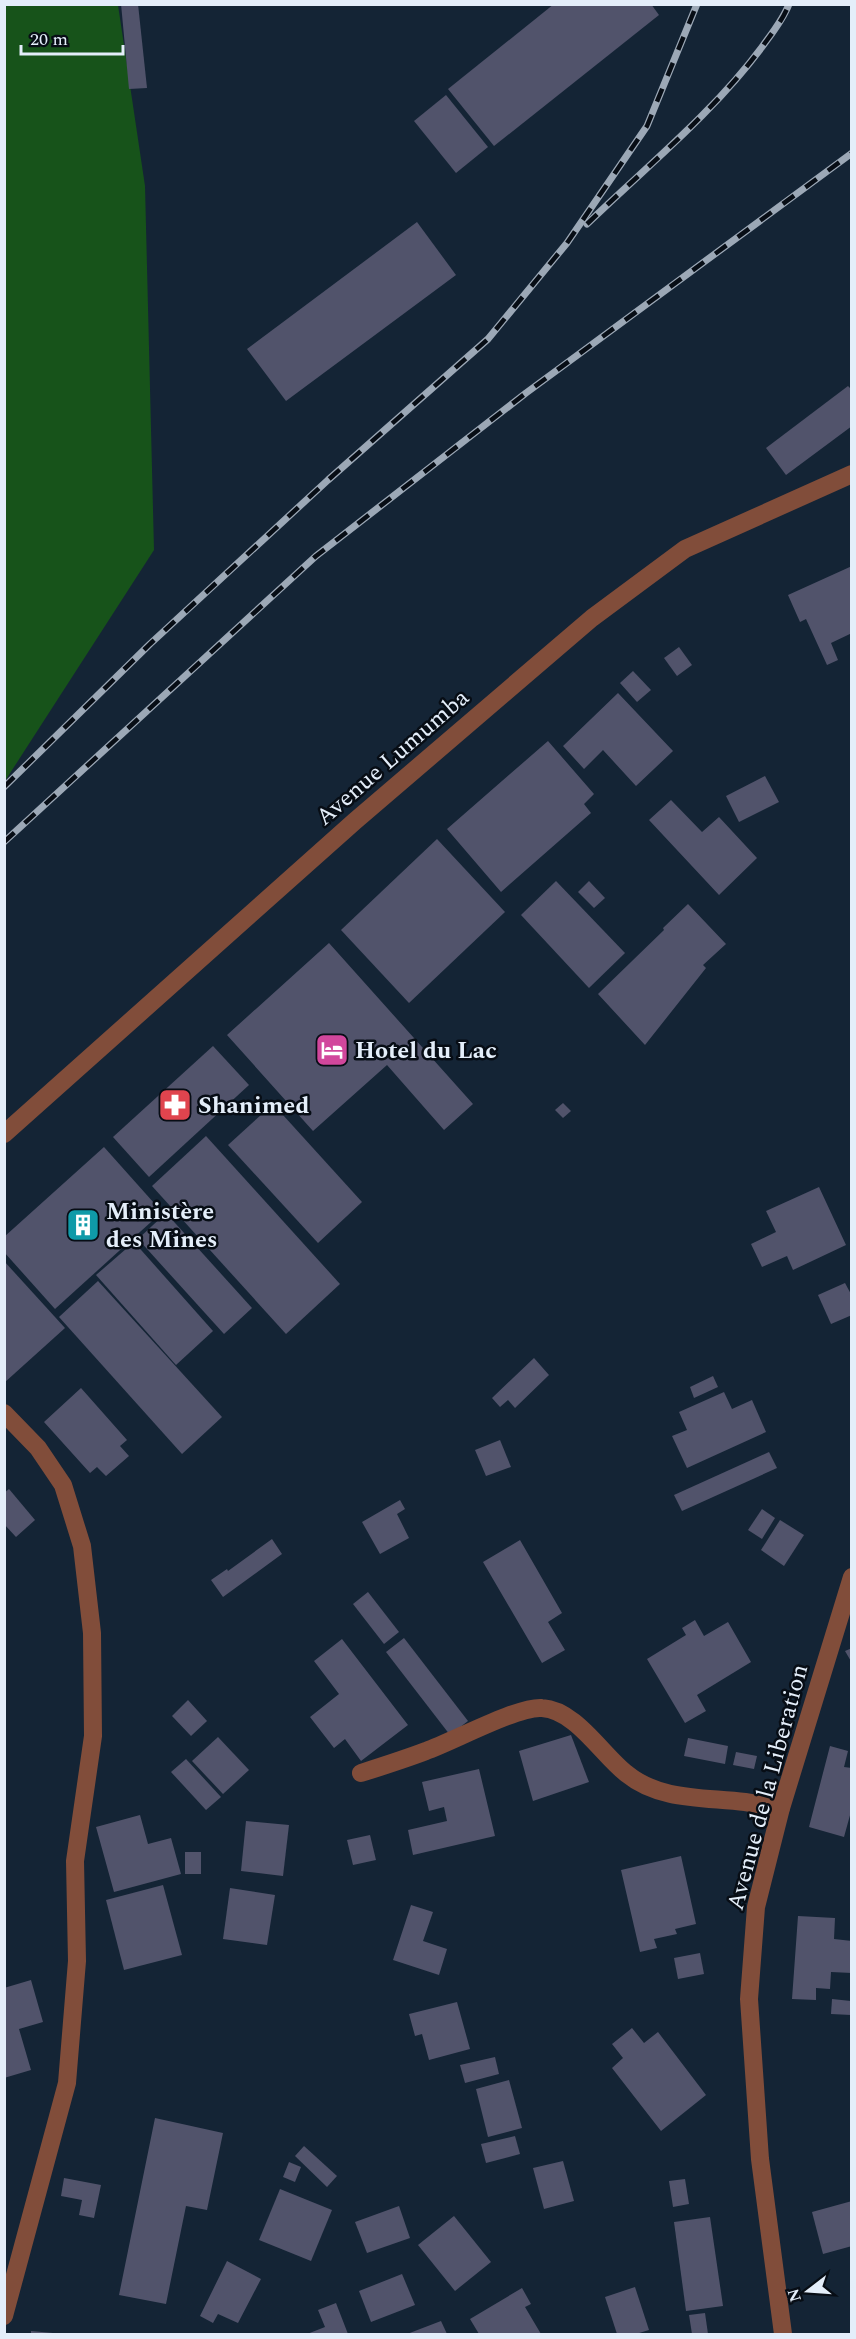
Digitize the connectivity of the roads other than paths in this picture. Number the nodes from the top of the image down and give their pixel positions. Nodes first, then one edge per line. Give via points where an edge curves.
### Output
1 (852, 474) edge
2 (4, 1134) edge
3 (4, 1413) edge
4 (852, 1577) edge
5 (361, 1773) dead end
6 (781, 1808) junction
7 (4, 2316) edge
8 (783, 2334) edge

1 - 2 street, Avenue Lumumba via 685,549 592,618 355,821
3 - 7 street via 38,1448 63,1485 82,1546 92,1633 93,1736 75,1861 77,1961 67,2083
4 - 6 street, Avenue de la Liberation
5 - 6 street via 427,1751 520,1712 541,1708 560,1714 605,1750 627,1775 654,1789 687,1797
6 - 8 street, Avenue de la Liberation via 756,1907 749,1999 760,2159

